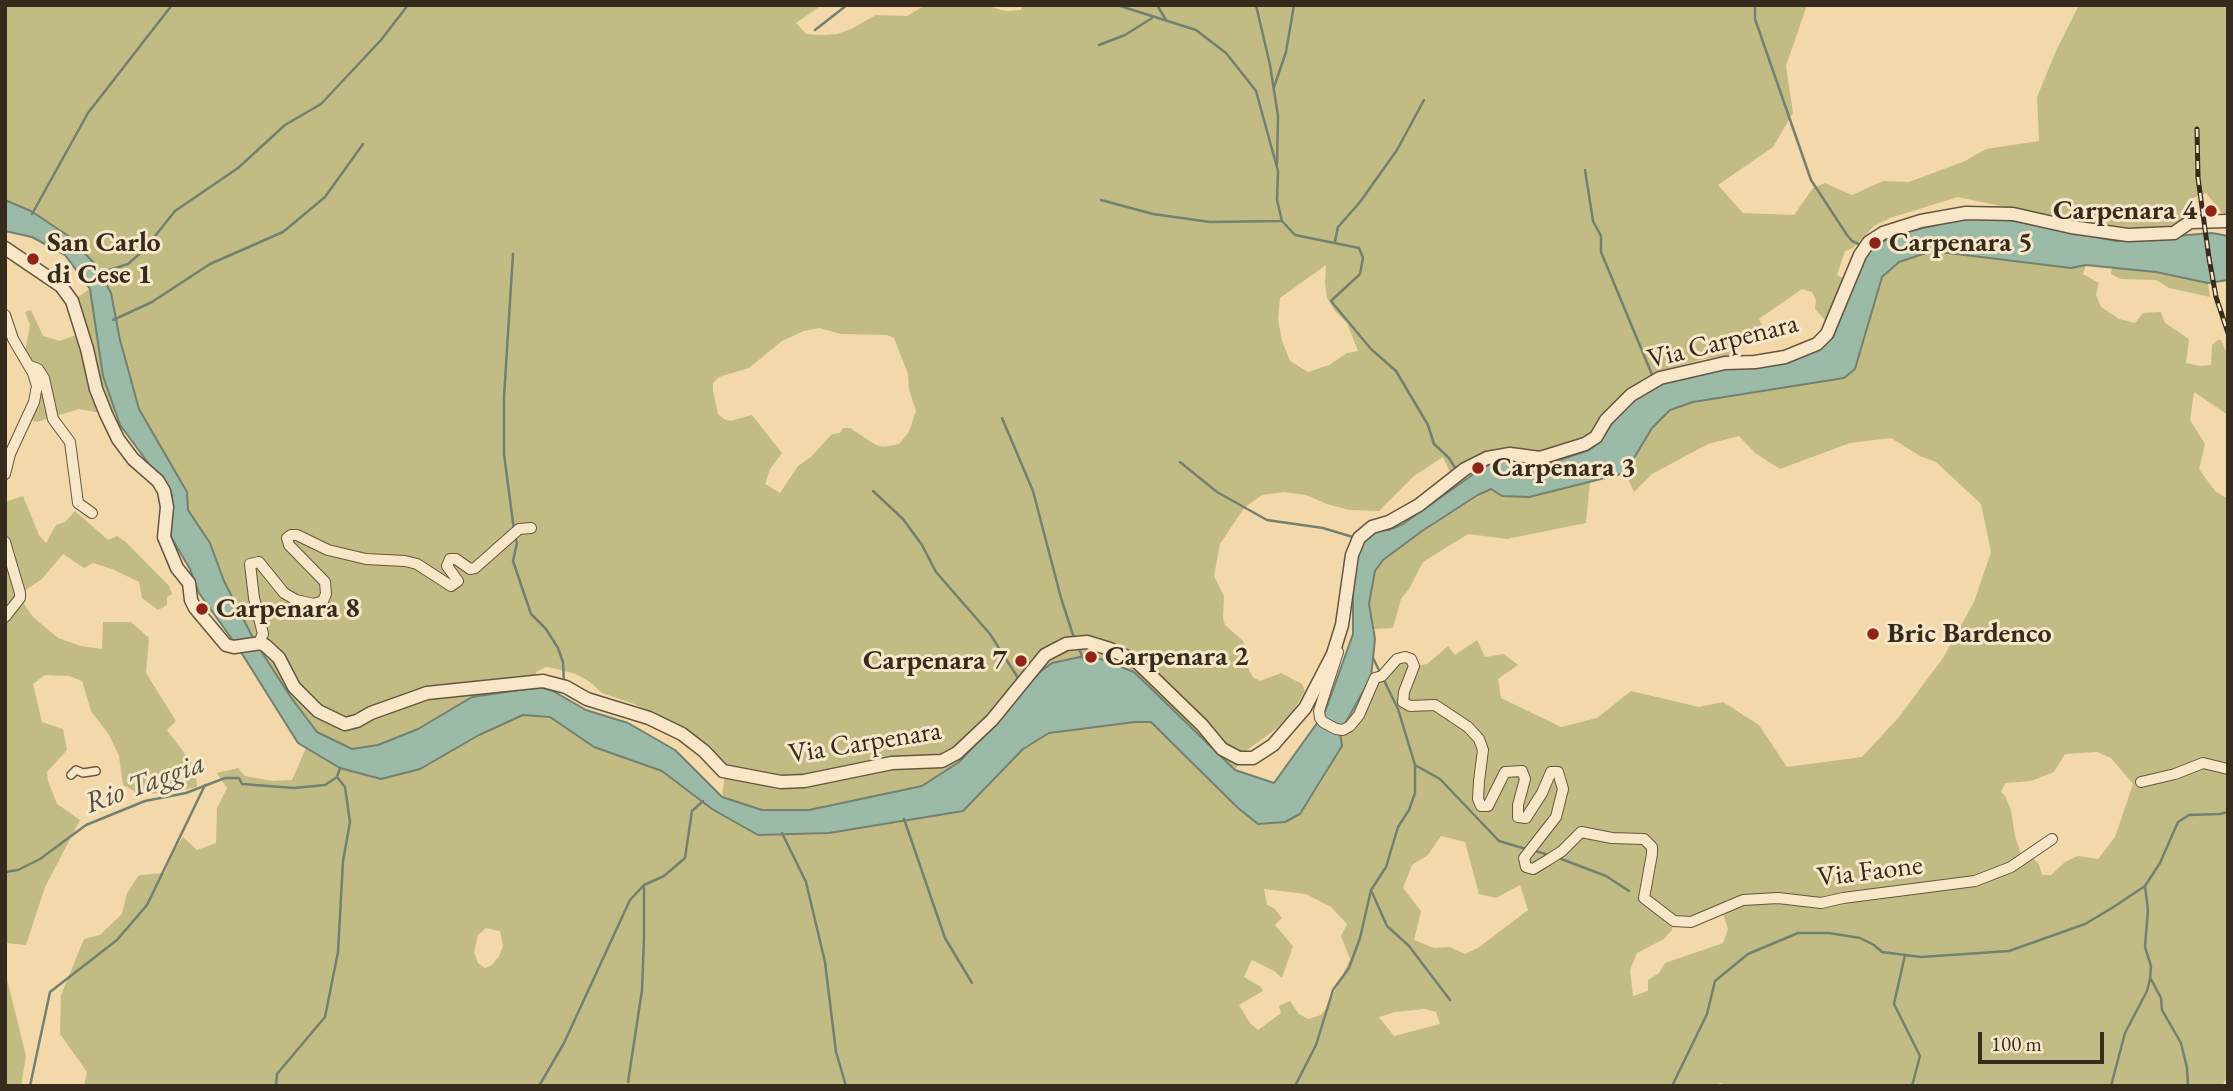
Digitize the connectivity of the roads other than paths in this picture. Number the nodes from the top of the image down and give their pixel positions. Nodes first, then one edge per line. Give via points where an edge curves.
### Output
1 (2228, 221) edge
2 (7, 251) edge
3 (5, 315) edge
4 (29, 366) junction
5 (5, 474) edge
6 (92, 513) dead end
7 (531, 528) dead end
8 (5, 542) edge
9 (5, 617) edge
10 (1342, 625) junction
11 (260, 641) junction
12 (2228, 769) edge
13 (96, 771) dead end
14 (71, 775) dead end
15 (2141, 782) dead end
16 (2052, 839) dead end

1 - 10 street, Via Carpenara via 2190,222 2174,233 2128,235 2014,214 1966,213 1882,233 1860,255 1827,334 1817,344 1785,357 1725,363 1660,378 1631,395 1585,444 1540,458 1510,454 1487,458 1419,505 1372,527 1359,538 1352,555
2 - 11 street via 61,286 72,301 96,389 118,439 164,491 164,537 189,583 195,608 226,645
3 - 4 street
4 - 5 street via 37,386 34,402
4 - 6 street via 44,378 53,419 70,442 78,503
7 - 11 street via 519,529 475,568 450,559 447,566 458,582 451,586 417,564 366,559 291,535 289,545 325,582 326,594 323,601 306,604 284,593 259,562 250,564 263,634
8 - 9 street via 20,593
10 - 11 street, Via Carpenara via 1333,654 1304,708 1273,745 1253,758 1239,758 1222,749 1136,661 1087,642 1066,644 1045,656 992,720 942,761 892,763 781,782 723,771 682,734 543,681 427,693 345,724 304,698 279,658
10 - 16 street, Via Faone via 1344,633 1319,714 1327,725 1343,730 1356,720 1375,678 1397,659 1411,659 1414,666 1403,702 1435,705 1479,739 1483,750 1481,806 1488,806 1505,772 1522,771 1525,779 1518,817 1526,818 1550,772 1558,772 1563,789 1556,817 1524,858 1526,867 1533,869 1548,860 1581,832 1644,839 1652,847 1644,898 1674,921 1691,922 1743,900 1821,903 1975,881 2011,867
12 - 15 street via 2203,763
13 - 14 street via 76,770

